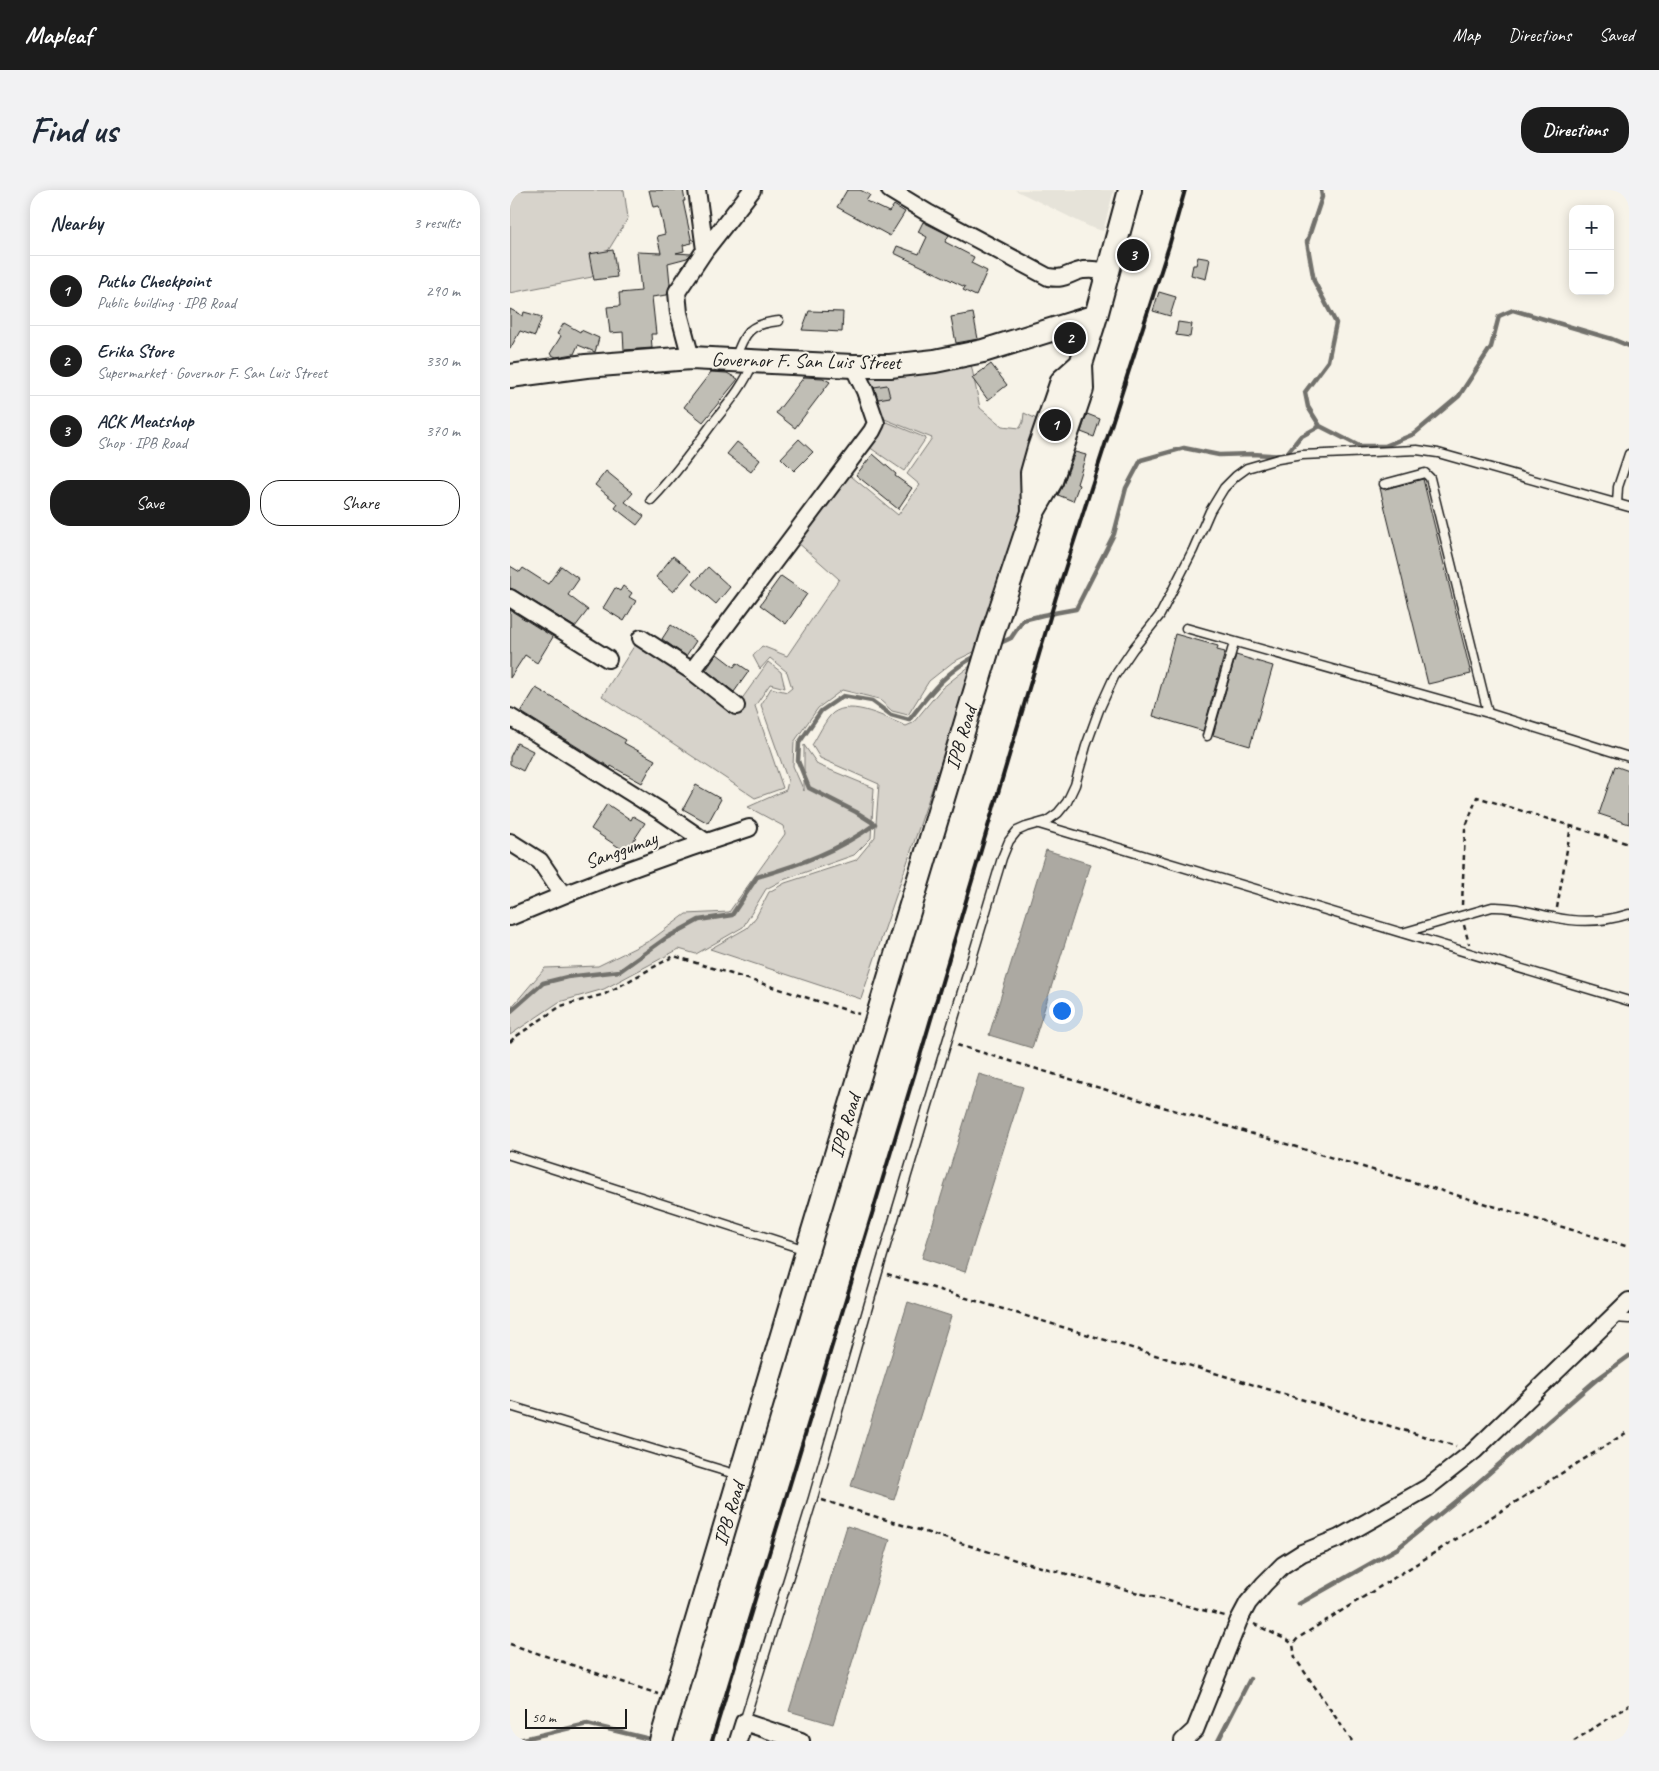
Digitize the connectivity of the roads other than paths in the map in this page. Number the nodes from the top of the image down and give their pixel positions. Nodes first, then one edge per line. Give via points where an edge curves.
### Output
1 (697, 190) edge
2 (752, 190) edge
3 (890, 190) edge
4 (1130, 190) edge
5 (705, 250) junction
6 (1108, 272) junction
7 (1096, 316) junction
8 (780, 320) dead end
9 (690, 358) junction
10 (744, 361) junction
11 (853, 366) junction
12 (510, 376) edge
13 (1629, 454) edge
14 (1384, 484) dead end
15 (652, 500) dead end
16 (1618, 504) junction
17 (1629, 507) edge
18 (510, 598) edge
19 (1186, 628) dead end
20 (641, 638) dead end
21 (1234, 643) junction
22 (608, 658) dead end
23 (692, 671) junction
24 (736, 706) dead end
25 (1488, 713) junction
26 (510, 717) edge
27 (1207, 736) dead end
28 (1629, 757) edge
29 (1038, 824) junction
30 (749, 828) dead end
31 (510, 842) edge
32 (706, 842) junction
33 (563, 895) junction
34 (1629, 914) edge
35 (510, 917) edge
36 (1402, 933) junction
37 (1629, 1001) edge
38 (510, 1155) edge
39 (807, 1251) junction
40 (1629, 1301) edge
41 (1612, 1317) junction
42 (1629, 1319) edge
43 (510, 1406) edge
44 (740, 1476) junction
45 (744, 1722) junction
46 (661, 1741) edge
47 (738, 1741) edge
48 (801, 1741) edge
49 (1183, 1741) edge

1 - 5 street
2 - 5 street
3 - 6 street via 1048,277 1059,279 1082,270
4 - 6 street, IPB Road
5 - 9 street via 677,292
6 - 7 street, IPB Road
7 - 11 street, Governor F. San Luis Street via 954,357 890,366
7 - 39 street, IPB Road via 1081,364 1062,381 1039,448 1032,473 1034,512 993,632
8 - 10 lane via 752,328 740,346
9 - 10 street, Governor F. San Luis Street
9 - 12 street, Governor F. San Luis Street
10 - 11 street, Governor F. San Luis Street
10 - 15 lane via 747,378
11 - 23 street via 876,423 872,431
13 - 16 lane via 1618,487
14 - 25 lane via 1425,473 1430,478
16 - 17 lane
16 - 29 lane via 1438,453 1417,450 1302,455 1247,468 1224,488 1168,602 1114,677 1067,802 1058,813
18 - 22 street
19 - 21 lane
20 - 23 street
21 - 25 lane
21 - 27 lane
23 - 24 street
25 - 28 lane
26 - 32 street
29 - 36 lane
29 - 45 lane via 1017,831 1002,858
30 - 32 street, Sanggumay
31 - 33 street via 540,861
32 - 33 street, Sanggumay
33 - 35 street, Sanggumay
34 - 36 lane via 1592,922 1555,918 1507,906 1492,907
36 - 37 lane
38 - 39 lane
39 - 44 street, IPB Road
40 - 41 street
41 - 42 lane
41 - 49 street via 1474,1451 1427,1488 1339,1538 1302,1553 1283,1565 1248,1603 1247,1622 1195,1730
43 - 44 lane
44 - 46 street, IPB Road
45 - 47 street
45 - 48 street

